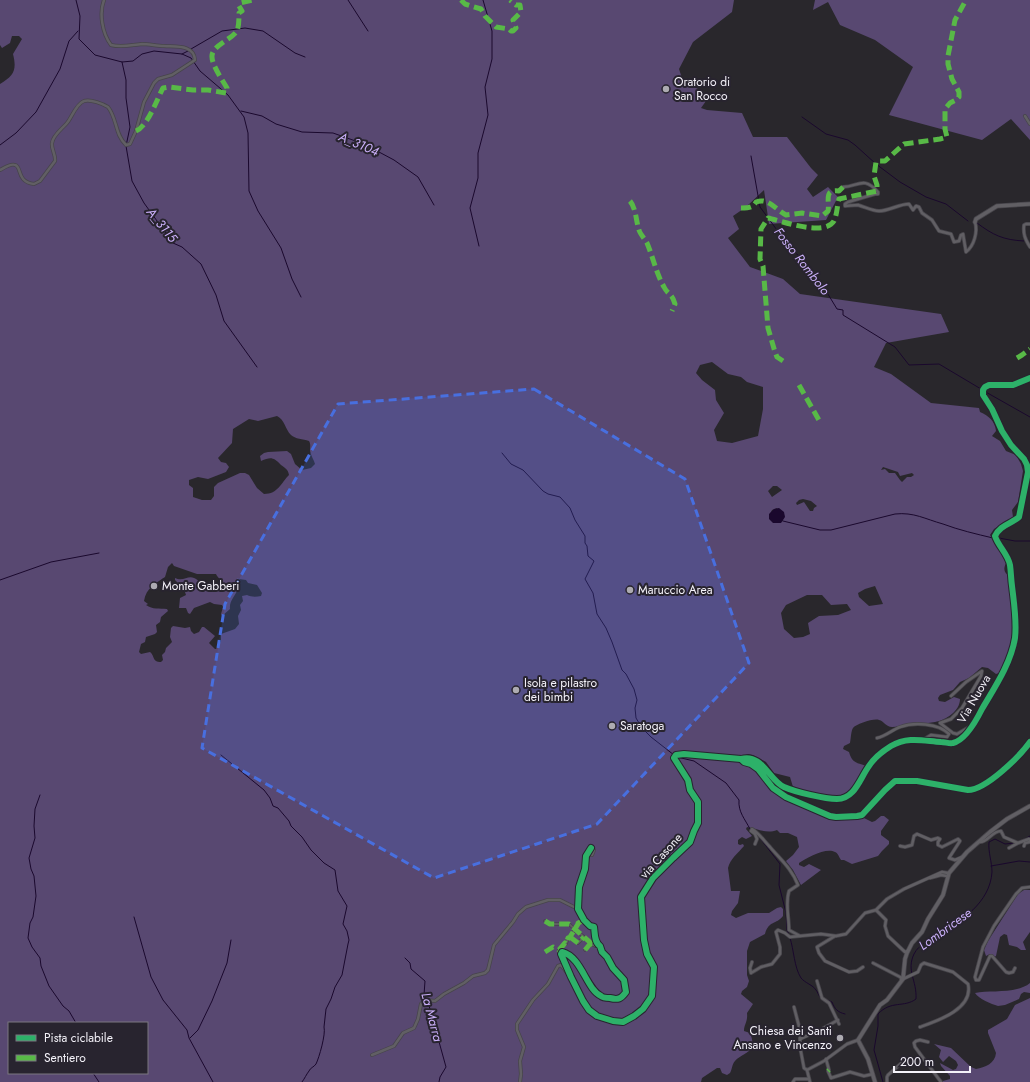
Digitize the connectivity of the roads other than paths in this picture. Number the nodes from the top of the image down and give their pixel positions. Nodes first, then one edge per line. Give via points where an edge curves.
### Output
1 (104, 0) edge
2 (1024, 116) dead end
3 (1030, 124) edge
4 (0, 170) edge
5 (843, 187) dead end
6 (1030, 204) edge
7 (975, 222) joint
8 (1030, 224) edge
9 (1030, 247) edge
10 (1030, 378) edge
11 (951, 696) dead end
12 (973, 725) junction
13 (877, 738) dead end
14 (925, 740) junction
15 (1030, 742) edge
16 (741, 759) junction
17 (1030, 806) edge
18 (1030, 840) edge
19 (980, 842) junction
20 (1018, 843) junction
21 (755, 844) dead end
22 (900, 846) dead end
23 (1024, 846) dead end
24 (1009, 848) dead end
25 (594, 850) dead end
26 (963, 857) junction
27 (948, 875) junction
28 (1030, 887) edge
29 (578, 909) junction
30 (876, 910) junction
31 (585, 920) junction
32 (545, 921) dead end
33 (574, 929) junction
34 (800, 936) junction
35 (836, 936) junction
36 (570, 937) junction
37 (584, 937) junction
38 (594, 945) junction
39 (600, 946) junction
40 (559, 950) dead end
41 (585, 950) dead end
42 (908, 950) junction
43 (752, 962) dead end
44 (873, 962) dead end
45 (863, 967) dead end
46 (612, 968) joint
47 (1015, 968) dead end
48 (571, 977) junction
49 (902, 980) junction
50 (817, 981) dead end
51 (794, 1007) dead end
52 (838, 1020) junction
53 (839, 1024) dead end
54 (920, 1027) dead end
55 (800, 1039) junction
56 (858, 1040) junction
57 (928, 1042) dead end
58 (372, 1055) dead end
59 (826, 1059) junction
60 (905, 1060) dead end
61 (807, 1070) junction
62 (873, 1074) junction
63 (809, 1080) edge
64 (520, 1082) edge
65 (793, 1082) edge
66 (875, 1082) edge
67 (887, 1082) edge
68 (941, 1082) edge

1 - 4 street via 103,25 111,44 125,47 143,44 183,47 192,52 195,60 154,83 130,144 126,145 123,142 108,107 84,101 54,137 52,147 56,158 40,181 34,184 25,182 14,164
2 - 3 street
5 - 7 street via 848,188 860,183 872,186 878,192 848,202 845,206 880,211 906,204 913,210 919,206 940,231 951,234 954,242 959,241 963,234 966,252 977,231
6 - 7 street via 997,206
8 - 9 street via 1024,225 1023,231
10 - 12 street, Via Nuova via 1013,385 989,385 983,390 983,395 1005,436 1024,459 1028,472 1019,517 1004,525 995,536 1010,564 1015,637 1007,662
11 - 12 street via 982,671 962,708 951,719 940,723 957,734
12 - 14 street, Via Nuova via 954,743
13 - 14 street via 900,727 921,724 936,726 949,734 947,737 931,735
14 - 16 street, Via Nuova via 906,740 892,746 868,767 853,792 841,799 816,796 784,787 778,784 760,763 752,759
15 - 16 street via 1000,773 978,788 968,790 917,781 895,781 866,811 857,816 830,816 786,797 773,788 758,769
16 - 48 street, via Casone via 684,754 675,756 698,802 698,824 690,842 654,878 641,897 644,940 647,954 654,967 652,996 643,1009 624,1022 597,1016 589,1010
17 - 19 street via 1007,819
18 - 20 street
18 - 23 street
19 - 20 street via 1001,831 1004,837
19 - 26 street
20 - 24 street
21 - 34 street via 757,839 751,830 760,835 795,876 798,885 789,890 786,907 789,930
22 - 26 street via 912,845 917,834 932,840 938,838 938,845 942,846 958,839 960,841 949,858 955,860
25 - 29 street via 590,856 591,848 586,856
26 - 27 street
27 - 30 street via 928,878 897,893
27 - 42 street via 943,895 922,932
28 - 47 street via 1019,891 999,918 982,947 975,977 979,980 990,956 1006,972 1013,972
29 - 31 street, via Casone
29 - 58 street via 560,900 548,900 526,907 494,945 485,973 473,976 435,1001 424,1000 414,1028 403,1033 394,1046
30 - 35 street via 865,913 846,934
30 - 42 street via 886,920 888,936 905,952
31 - 33 street via 579,922
31 - 39 street, via Casone via 594,927
32 - 33 street via 550,924 569,924
33 - 36 street
33 - 37 street
34 - 35 street
34 - 43 street via 790,938 785,932 778,930 776,932 780,954 772,964 751,973
35 - 45 street via 818,947 825,961 849,972
36 - 37 street via 578,943
36 - 40 street
37 - 38 street
38 - 39 street
38 - 41 street via 590,944
39 - 46 street, via Casone
42 - 49 street
44 - 49 street
46 - 48 street, via Casone via 625,983 626,992 621,998 600,996 578,965 562,952
48 - 64 street via 562,965 558,966 548,984 518,1021 516,1026 524,1047 520,1061
49 - 54 street via 918,972 924,964 954,972 966,981 969,987 966,999 950,1016
49 - 56 street via 880,1005
50 - 52 street via 820,993
51 - 55 street
52 - 53 street
52 - 55 street
55 - 61 street via 803,1064
56 - 59 street via 846,1044
56 - 62 street
57 - 68 street via 920,1040 914,1043
59 - 61 street
59 - 62 street via 831,1078 850,1072 864,1076
60 - 67 street via 888,1075
61 - 63 street
62 - 66 street
63 - 65 street via 795,1079

